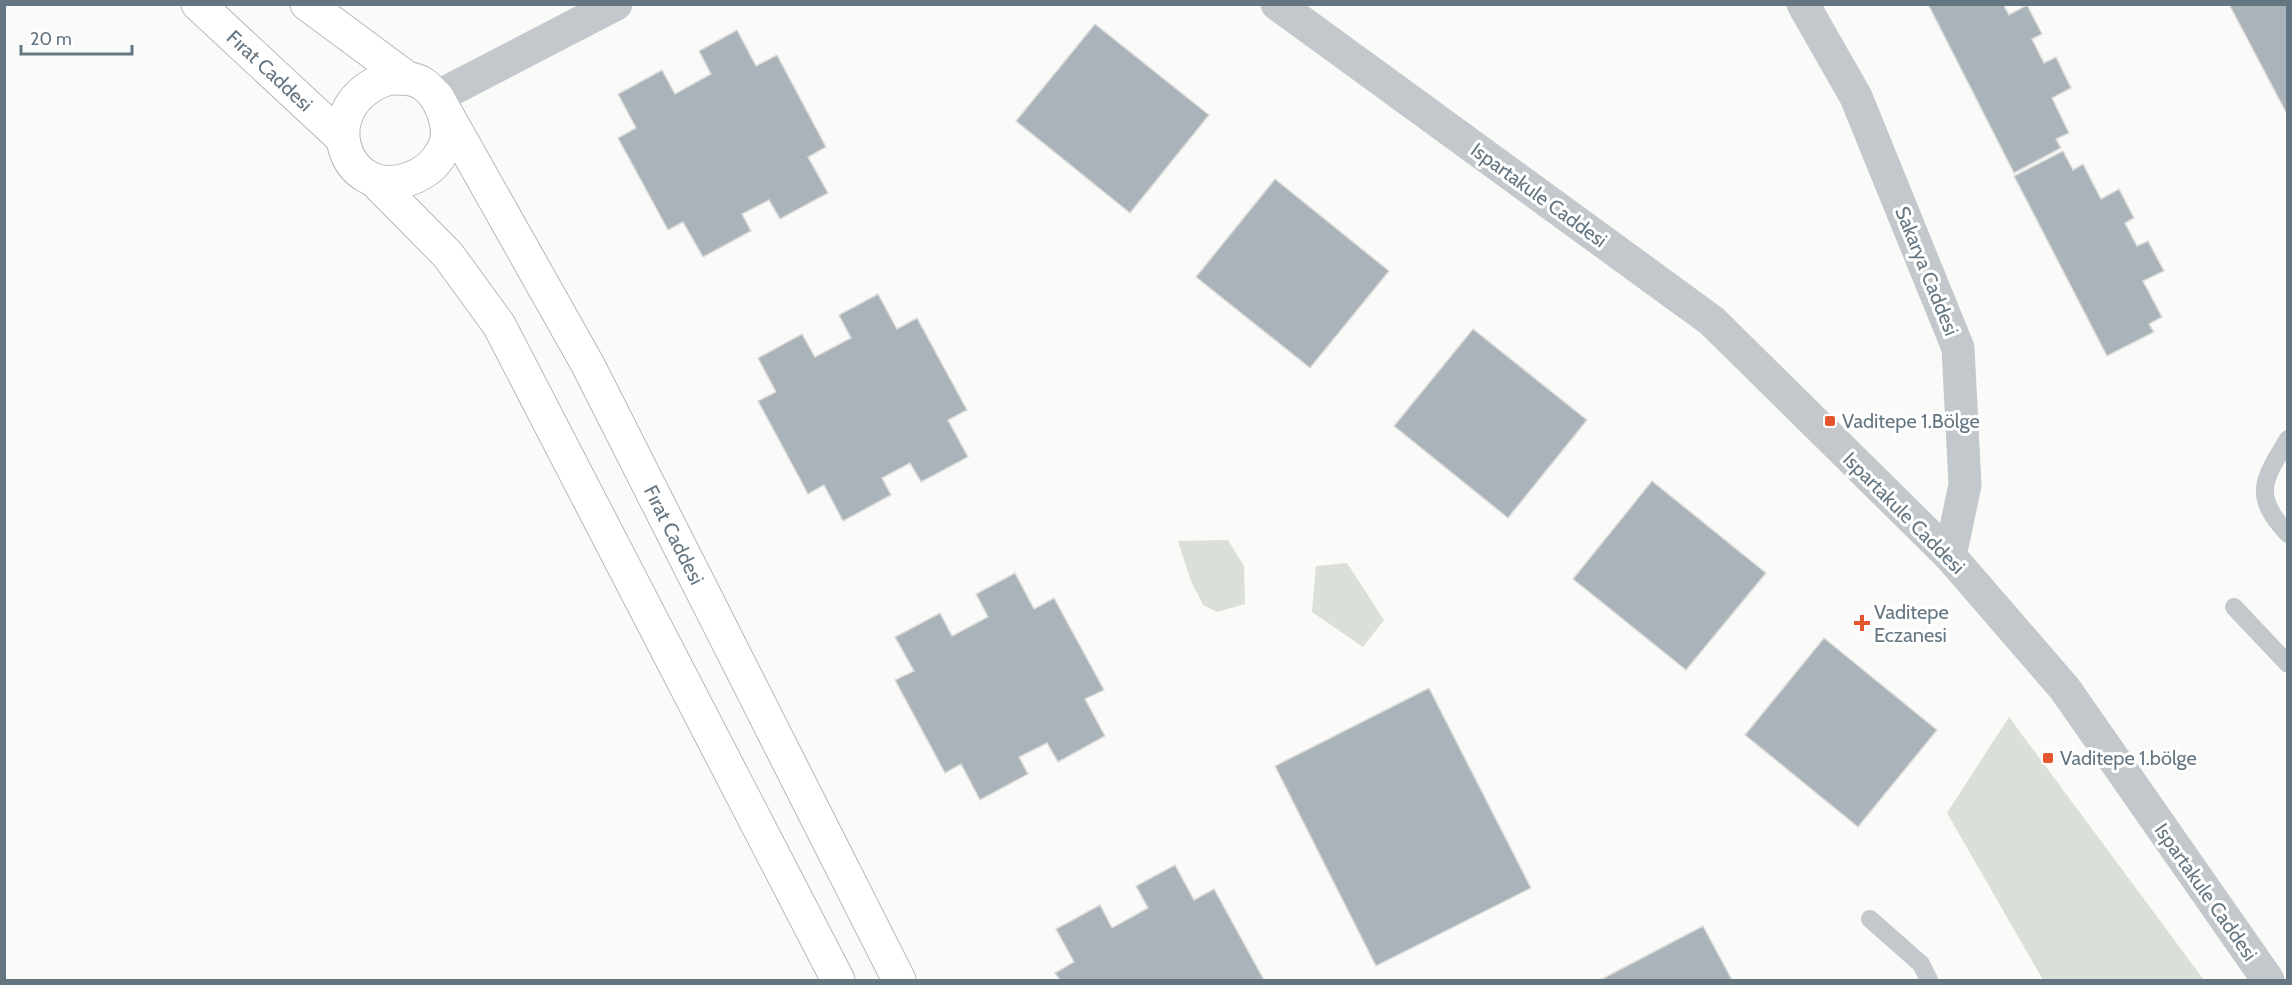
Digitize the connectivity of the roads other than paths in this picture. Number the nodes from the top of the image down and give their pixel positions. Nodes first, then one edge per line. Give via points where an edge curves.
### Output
1 (198, 4) edge
2 (307, 4) edge
3 (616, 4) edge
4 (1277, 4) edge
5 (1803, 4) edge
6 (407, 78) junction
7 (437, 97) junction
8 (341, 137) junction
9 (376, 182) junction
10 (2288, 439) edge
11 (2288, 534) edge
12 (1950, 556) junction
13 (2234, 607) dead end
14 (2288, 664) edge
15 (1870, 918) dead end
16 (838, 981) edge
17 (899, 981) edge
18 (1929, 981) edge
19 (2268, 981) edge

1 - 8 main road, Fırat Caddesi
2 - 6 main road
3 - 7 street
4 - 12 street, Ispartakule Caddesi via 1712,321
5 - 12 street, Sakarya Caddesi via 1856,98 1958,348 1965,485
6 - 7 main road via 419,82
6 - 8 main road via 388,78 364,89 346,114
7 - 9 main road via 447,129 446,145 438,160 426,171 402,182
7 - 17 main road, Fırat Caddesi via 588,365
8 - 9 main road via 351,161
9 - 16 main road via 448,255 499,325
10 - 11 lane via 2266,476 2265,490 2272,516
12 - 19 street, Ispartakule Caddesi via 2065,689
13 - 14 lane
15 - 18 lane via 1921,964

